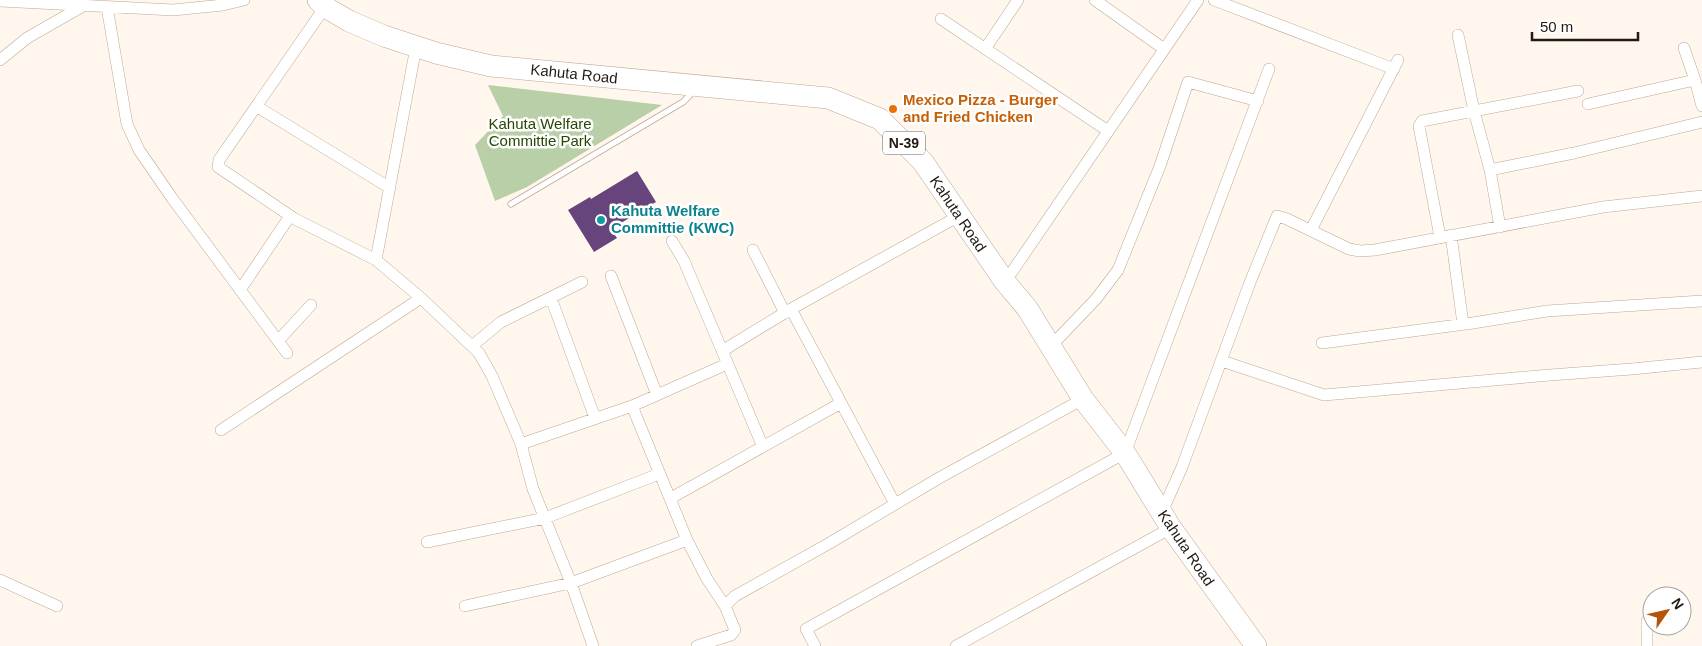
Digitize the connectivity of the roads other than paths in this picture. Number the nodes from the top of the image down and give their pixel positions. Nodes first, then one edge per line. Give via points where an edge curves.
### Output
1 (244, 0) edge
2 (1018, 0) edge
3 (1095, 0) edge
4 (1198, 0) edge
5 (1214, 0) edge
6 (0, 1) edge
7 (44, 2) edge
8 (322, 4) edge
9 (112, 5) edge
10 (177, 5) edge
11 (83, 6) junction
12 (941, 19) dead end
13 (1458, 35) dead end
14 (416, 47) junction
15 (1684, 48) dead end
16 (986, 49) junction
17 (1164, 49) junction
18 (0, 60) edge
19 (1269, 70) dead end
20 (1695, 80) junction
21 (693, 85) junction
22 (1578, 91) dead end
23 (1258, 101) junction
24 (1588, 104) dead end
25 (256, 106) junction
26 (1702, 106) edge
27 (1474, 111) junction
28 (1702, 122) edge
29 (1108, 131) junction
30 (1490, 170) junction
31 (390, 188) junction
32 (1702, 196) edge
33 (511, 204) dead end
34 (290, 216) junction
35 (959, 216) junction
36 (1500, 227) junction
37 (1311, 230) junction
38 (1446, 236) junction
39 (672, 241) dead end
40 (753, 250) dead end
41 (376, 260) junction
42 (611, 276) dead end
43 (582, 282) dead end
44 (1005, 282) junction
45 (240, 290) junction
46 (421, 298) junction
47 (551, 298) junction
48 (1702, 301) edge
49 (311, 305) dead end
50 (788, 311) junction
51 (1463, 324) junction
52 (278, 341) junction
53 (1322, 343) dead end
54 (472, 346) junction
55 (1051, 346) junction
56 (722, 351) junction
57 (286, 353) dead end
58 (1222, 361) junction
59 (1702, 362) edge
60 (727, 364) junction
61 (656, 394) junction
62 (1083, 399) junction
63 (841, 403) junction
64 (632, 406) junction
65 (595, 418) junction
66 (221, 430) dead end
67 (521, 444) junction
68 (763, 447) junction
69 (1125, 453) junction
70 (659, 474) junction
71 (671, 498) junction
72 (895, 504) junction
73 (544, 518) junction
74 (1166, 520) junction
75 (687, 540) junction
76 (427, 542) dead end
77 (0, 580) edge
78 (572, 583) junction
79 (56, 606) dead end
80 (465, 606) dead end
81 (726, 606) junction
82 (594, 646) edge
83 (697, 646) edge
84 (815, 646) edge
85 (956, 646) edge
86 (1256, 646) edge

1 - 10 street via 223,5
2 - 16 street
3 - 17 street
4 - 17 street
5 - 37 street via 1396,64
6 - 7 street
7 - 11 street
8 - 14 highway, Kahuta Road / N-39 via 349,21
8 - 25 street
9 - 10 street
9 - 11 street
9 - 45 street via 127,124 145,158
11 - 18 street via 27,38
12 - 16 street
13 - 27 street
14 - 21 highway, Kahuta Road / N-39 via 491,66
14 - 31 street
15 - 20 street
16 - 29 street
17 - 29 street
19 - 23 street
20 - 24 street
20 - 26 street
21 - 33 lane via 683,102
21 - 35 highway, Kahuta Road / N-39 via 828,98 880,119 923,162
22 - 27 street
23 - 55 street via 1188,82 1160,166 1118,270 1096,299
23 - 69 street
25 - 31 street
25 - 34 street via 219,160 218,167
27 - 30 street
27 - 38 street via 1422,120 1419,126
28 - 30 street
29 - 44 street
30 - 36 street
31 - 41 street
32 - 36 street via 1603,207
34 - 41 street
34 - 45 street
35 - 44 highway, Kahuta Road / N-39
35 - 50 street
36 - 38 street
37 - 38 street via 1360,251
37 - 58 street via 1277,216 1248,285
38 - 51 street
39 - 56 street via 684,261
40 - 50 street
41 - 46 street
42 - 61 street
43 - 47 street
44 - 55 highway, Kahuta Road / N-39 via 1027,308
45 - 52 street
46 - 54 street
46 - 66 street
47 - 54 street via 501,322
47 - 65 street
48 - 51 street via 1547,311
49 - 52 street
50 - 56 street
50 - 63 street
51 - 53 street
52 - 57 street
54 - 67 street via 492,376
55 - 62 highway, Kahuta Road / N-39
56 - 60 street
58 - 59 street via 1324,395
58 - 74 street via 1182,467
60 - 61 street
60 - 68 street
61 - 64 street
62 - 69 highway, Kahuta Road / N-39
62 - 72 street
63 - 68 street
63 - 72 street
64 - 65 street
64 - 70 street
65 - 67 street
67 - 73 street
68 - 71 street
69 - 74 highway, Kahuta Road / N-39
69 - 84 street via 806,629
70 - 71 street
70 - 73 street
71 - 75 street
72 - 81 street via 735,596
73 - 76 street
73 - 78 street
74 - 85 street
74 - 86 highway, Kahuta Road / N-39
75 - 78 street
75 - 81 street via 707,579
77 - 79 street
78 - 80 street
78 - 82 street
81 - 83 street via 735,630 731,635

